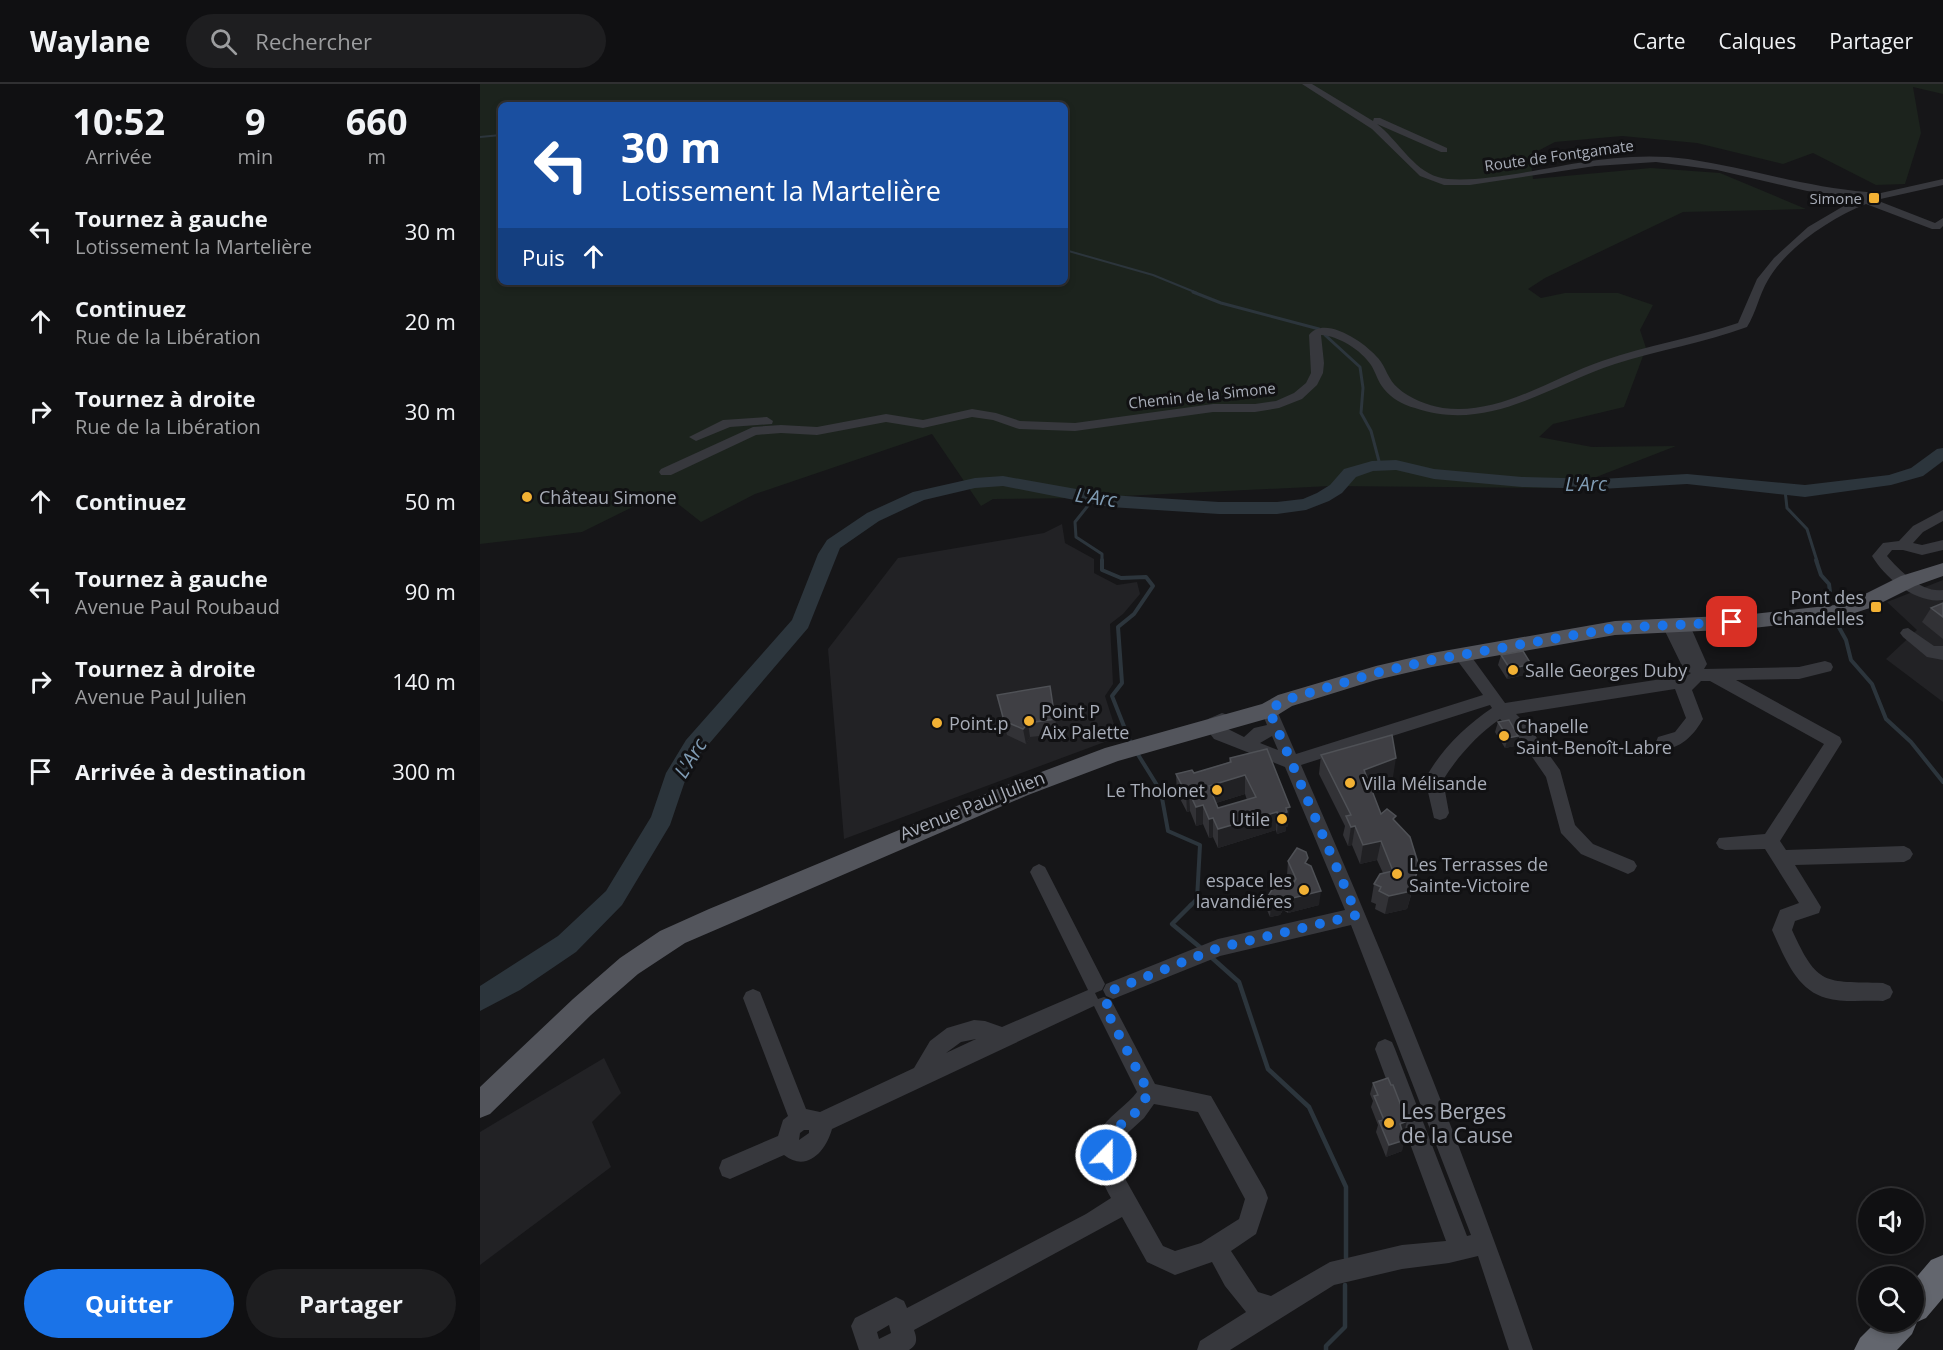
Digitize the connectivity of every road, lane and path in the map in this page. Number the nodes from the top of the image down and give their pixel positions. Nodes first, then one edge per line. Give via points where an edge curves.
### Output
1 (1306, 84) edge
2 (1334, 89) dead end
3 (1358, 114) junction
4 (1444, 150) dead end
5 (1943, 182) edge
6 (1883, 195) junction
7 (1863, 199) junction
8 (1943, 221) edge
9 (818, 431) junction
10 (696, 437) dead end
11 (666, 472) dead end
12 (1943, 515) edge
13 (1903, 545) junction
14 (1943, 546) edge
15 (1943, 568) edge
16 (1908, 581) junction
17 (1943, 595) edge
18 (1676, 625) junction
19 (1908, 633) dead end
20 (1943, 654) edge
21 (1462, 656) junction
22 (1825, 667) dead end
23 (1700, 675) junction
24 (1497, 704) junction
25 (1268, 708) junction
26 (1213, 727) junction
27 (1664, 741) dead end
28 (1135, 745) junction
29 (1245, 745) junction
30 (1291, 762) junction
31 (1440, 813) dead end
32 (1770, 841) junction
33 (1725, 843) dead end
34 (1904, 854) dead end
35 (1781, 858) junction
36 (1628, 866) dead end
37 (1039, 872) dead end
38 (1357, 915) junction
39 (1883, 992) dead end
40 (1100, 995) junction
41 (753, 998) dead end
42 (1384, 1049) dead end
43 (509, 1076) junction
44 (1421, 1080) junction
45 (1399, 1086) junction
46 (1149, 1093) junction
47 (480, 1097) edge
48 (480, 1105) edge
49 (810, 1122) junction
50 (730, 1168) dead end
51 (1126, 1202) junction
52 (1485, 1243) junction
53 (1216, 1247) junction
54 (1461, 1249) junction
55 (1943, 1272) edge
56 (1924, 1294) edge
57 (1272, 1308) junction
58 (901, 1324) junction
59 (1890, 1332) edge
60 (871, 1350) edge
61 (884, 1350) edge
62 (1209, 1350) edge
63 (1521, 1350) edge
64 (1872, 1350) edge

1 - 3 street, Route de Fontgamate
2 - 3 street
3 - 4 street via 1369,115
3 - 6 street, Route de Fontgamate via 1381,130 1419,172 1437,180 1478,181 1608,162 1659,159 1691,162 1828,191
5 - 6 street
6 - 7 street, Chemin de la Simone
7 - 8 street via 1935,227
7 - 9 street, Chemin de la Simone via 1829,216 1786,252 1764,278 1743,325 1607,363 1493,408 1456,412 1422,407 1389,387 1371,356 1326,330 1315,335 1318,363 1311,384 1298,396 1279,404 1213,408 1075,427 1019,425 972,413 923,424 886,418
9 - 10 street via 806,425 763,421 728,423
9 - 11 street, Chemin de la Simone via 753,431
12 - 13 street via 1918,529
13 - 14 street via 1922,550
13 - 16 street via 1888,546 1879,556
15 - 16 main road, Avenue Paul Julien
16 - 17 street via 1928,595
16 - 18 main road, Avenue Paul Julien via 1836,612
18 - 21 main road, Avenue Paul Julien via 1615,628
18 - 23 street via 1690,666
19 - 20 street via 1933,653 1938,650
21 - 24 street
21 - 25 main road, Avenue Paul Julien via 1376,673
22 - 23 street via 1799,674
23 - 24 street
23 - 27 street via 1683,689 1695,719 1681,737
23 - 32 street via 1834,742
24 - 30 street
24 - 31 street via 1434,779
24 - 36 street via 1524,730 1554,775 1567,828 1587,849
25 - 26 main road, Avenue Paul Julien
25 - 28 main road, Avenue Paul Julien via 1197,720
25 - 29 street via 1260,733
25 - 30 street
26 - 28 main road, Avenue Paul Julien
26 - 29 street
28 - 43 main road, Avenue Paul Julien via 1020,789 669,939 629,966
29 - 30 street
30 - 38 street
32 - 33 street
32 - 35 street
34 - 35 street
35 - 39 street via 1812,907 1787,916 1782,930 1807,977 1828,990
37 - 40 street
38 - 40 street via 1218,948
38 - 44 street
40 - 46 street
40 - 49 street
41 - 49 street
42 - 45 street
43 - 47 main road
43 - 48 main road
44 - 45 street
44 - 52 street
45 - 54 street
46 - 51 street via 1136,1112 1110,1134 1106,1155 1113,1180
46 - 53 street via 1204,1103 1257,1198 1248,1226
49 - 50 street via 791,1127 787,1143
51 - 53 street via 1155,1254 1175,1263
51 - 58 street
52 - 54 street
52 - 63 street
53 - 57 street via 1251,1302
54 - 57 street via 1401,1257 1330,1274
55 - 56 highway
57 - 62 street
58 - 60 street via 896,1309 864,1326
58 - 61 street via 905,1339
59 - 64 highway

